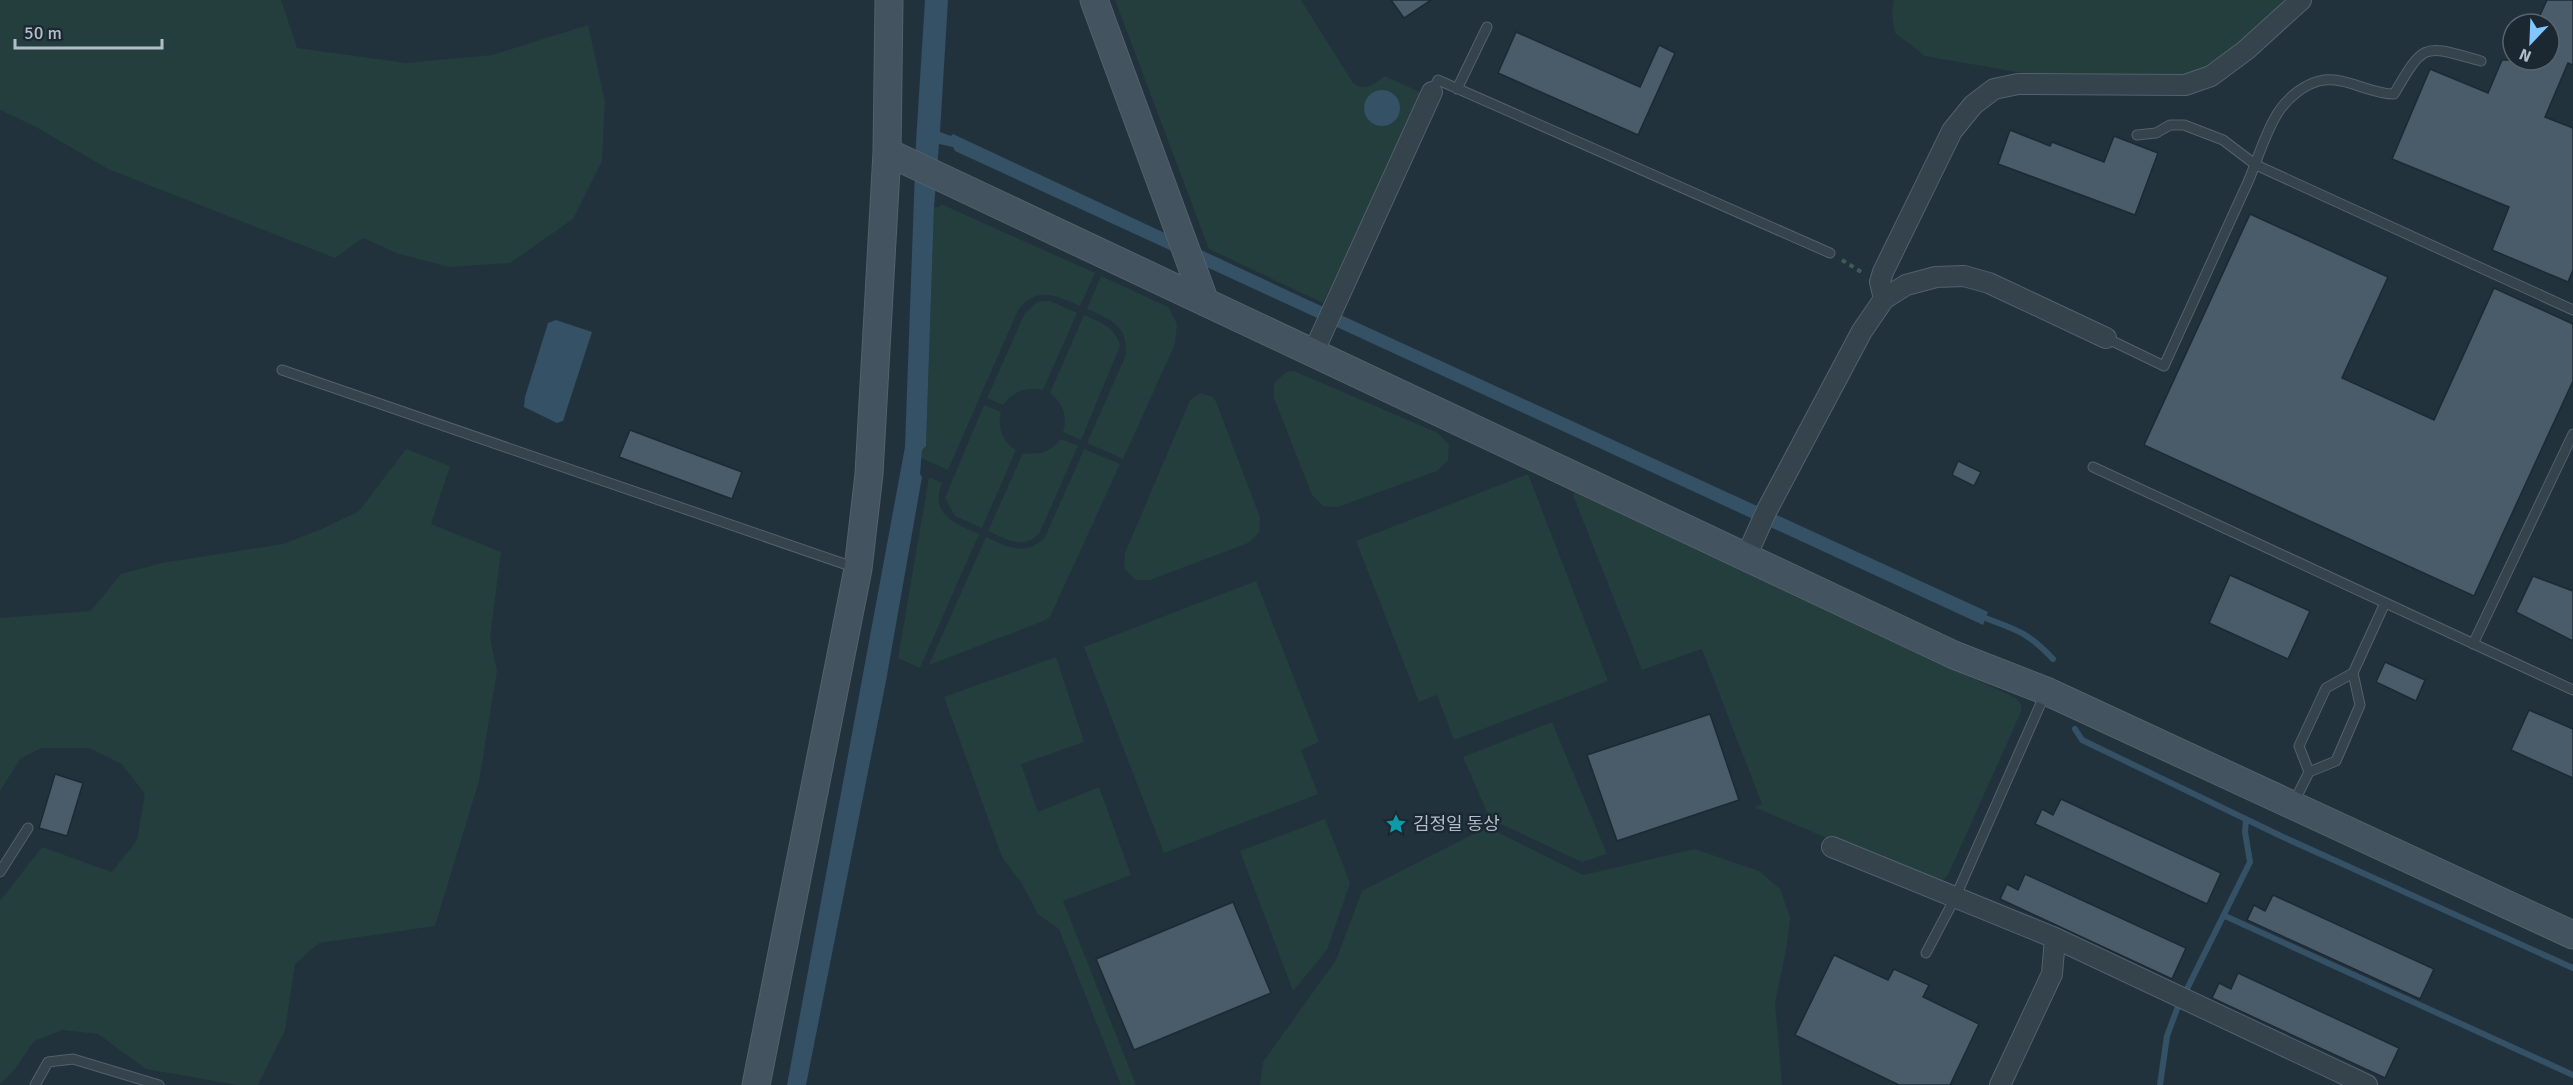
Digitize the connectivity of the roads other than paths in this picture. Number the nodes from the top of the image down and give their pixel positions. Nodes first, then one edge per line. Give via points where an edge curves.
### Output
1 (889, 0) edge
2 (1094, 0) edge
3 (2301, 0) edge
4 (1487, 27) dead end
5 (2481, 61) dead end
6 (1457, 89) junction
7 (1432, 92) joint
8 (2137, 135) dead end
9 (887, 152) junction
10 (2256, 165) junction
11 (1830, 254) road end
12 (1882, 290) junction
13 (1206, 302) junction
14 (2573, 310) edge
15 (2106, 338) joint
16 (1313, 354) junction
17 (282, 370) dead end
18 (2573, 434) edge
19 (2093, 467) dead end
20 (1746, 557) junction
21 (858, 569) junction
22 (2385, 603) junction
23 (2473, 644) junction
24 (2354, 673) junction
25 (2573, 690) edge
26 (2046, 691) junction
27 (2309, 772) junction
28 (2293, 805) junction
29 (28, 828) dead end
30 (1832, 847) dead end
31 (0, 872) edge
32 (1955, 898) junction
33 (2573, 935) edge
34 (2055, 938) junction
35 (1926, 953) dead end
36 (35, 1085) edge
37 (159, 1085) edge
38 (756, 1085) edge
39 (2000, 1085) edge
40 (2367, 1085) edge

1 - 9 street
2 - 13 street
3 - 12 street via 2211,76 2185,85 2018,84 1994,89 1973,105 1952,131
4 - 6 lane
5 - 10 lane via 2438,49 2424,52 2414,60 2394,94 2380,94 2333,79 2304,87 2272,122
6 - 7 lane via 1438,80
6 - 11 lane
7 - 16 street
8 - 10 lane via 2184,125 2223,140
9 - 13 street
9 - 21 street via 869,474
10 - 14 lane
10 - 15 lane via 2164,366
12 - 15 street via 1936,276 1964,276
12 - 20 street
13 - 16 street
16 - 20 street
17 - 21 lane
18 - 23 lane
19 - 22 lane
20 - 26 street via 1954,655
21 - 38 street
22 - 23 lane
22 - 24 lane
23 - 25 lane
24 - 27 lane via 2360,705 2336,761
24 - 27 lane via 2326,688 2300,746
26 - 28 street
26 - 32 lane
27 - 28 lane
28 - 33 street
29 - 31 lane
30 - 32 street
32 - 34 street
32 - 35 lane
34 - 39 street via 2052,974
34 - 40 street
36 - 37 lane via 48,1062 73,1059

